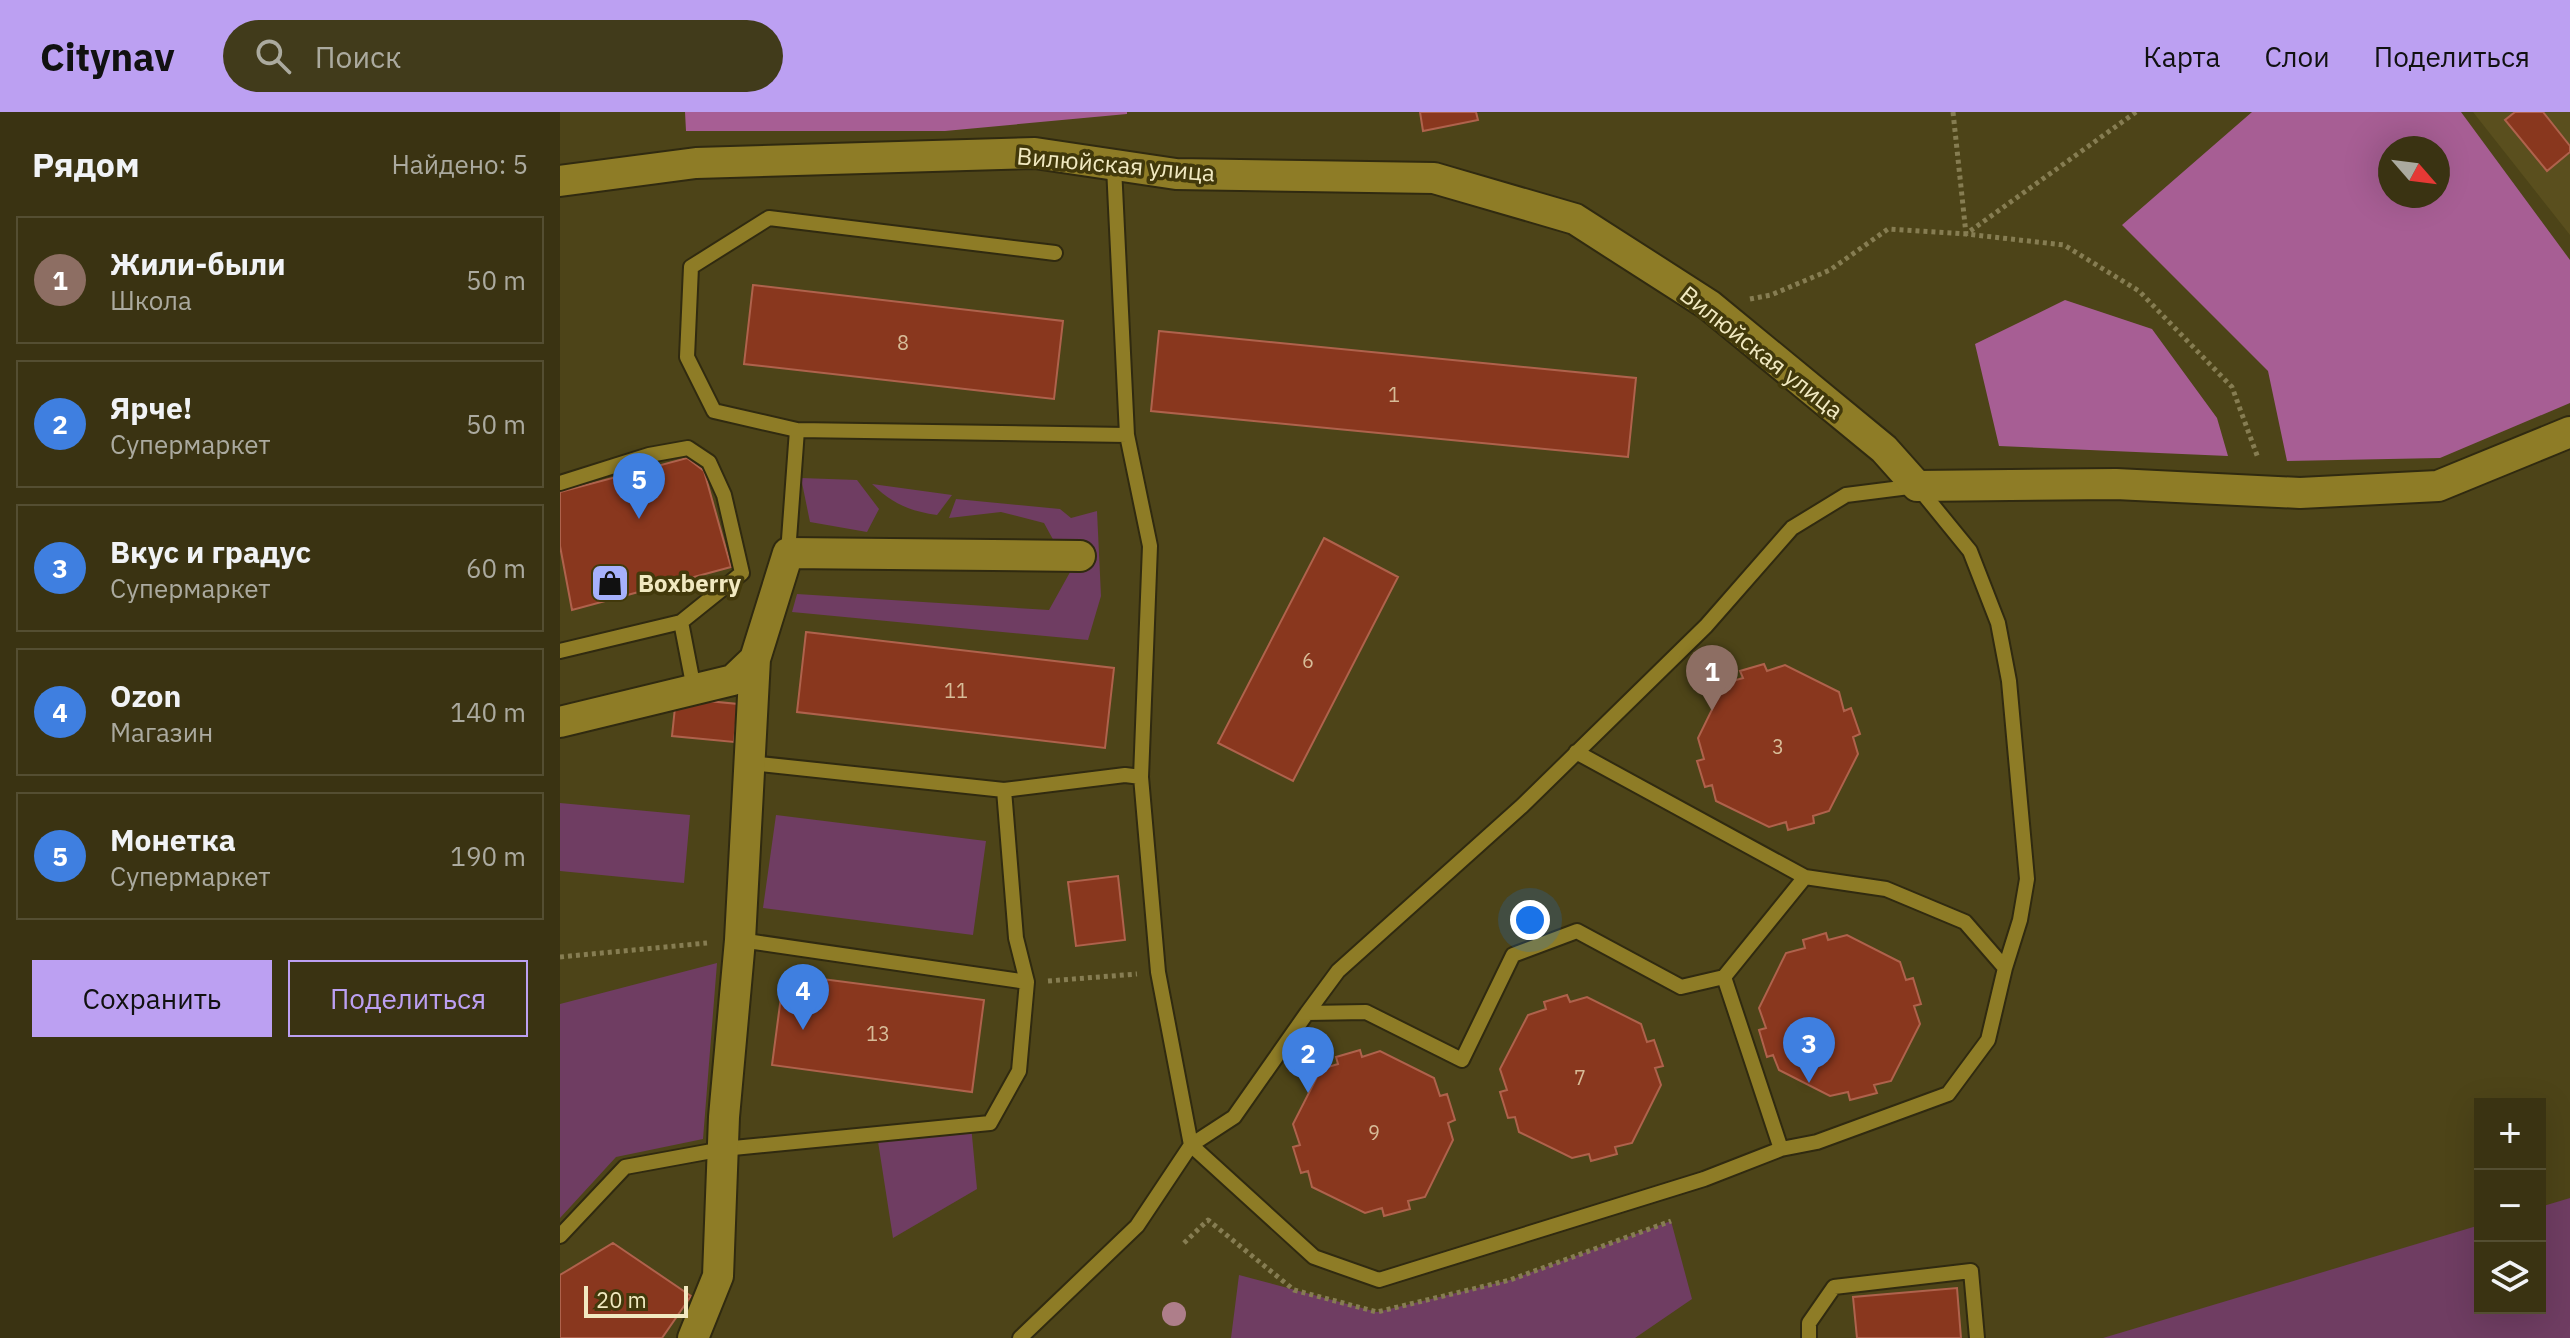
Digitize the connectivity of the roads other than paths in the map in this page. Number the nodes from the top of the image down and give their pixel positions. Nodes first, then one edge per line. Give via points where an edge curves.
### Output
1 (1114, 167) junction
2 (560, 181) edge
3 (1055, 253) dead end
4 (797, 430) junction
5 (2570, 432) edge
6 (1127, 435) junction
7 (560, 483) edge
8 (1917, 486) junction
9 (788, 553) junction
10 (1080, 556) dead end
11 (681, 622) junction
12 (560, 651) edge
13 (755, 659) junction
14 (694, 689) junction
15 (562, 714) edge
16 (1576, 752) junction
17 (751, 763) junction
18 (1141, 777) junction
19 (1004, 790) junction
20 (1805, 877) junction
21 (740, 940) junction
22 (2005, 968) junction
23 (1724, 977) junction
24 (1027, 982) junction
25 (1307, 1013) junction
26 (1191, 1145) junction
27 (723, 1149) junction
28 (1781, 1149) junction
29 (560, 1236) edge
30 (693, 1338) edge
31 (1020, 1338) edge
32 (1809, 1338) edge
33 (1977, 1338) edge

1 - 2 street, Вилюйская улица via 1035,153 915,155 696,163
1 - 6 lane
1 - 8 street, Вилюйская улица via 1176,174 1434,178 1575,219 1709,305 1884,449
3 - 4 lane via 769,218 691,267 687,357 714,411
4 - 6 lane
4 - 9 lane
5 - 8 street via 2438,486 2270,492 2116,484
6 - 18 lane via 1150,546
7 - 11 lane via 688,448 709,462 724,495 742,573
8 - 16 lane via 1846,495 1792,528 1706,626
8 - 22 lane via 1970,551 1998,623 2009,681 2027,879
9 - 10 street
9 - 13 street
11 - 12 lane
11 - 14 lane
13 - 14 street via 733,680
13 - 17 street
14 - 15 street
16 - 20 lane
16 - 25 lane via 1338,971
17 - 19 lane
17 - 21 street
18 - 19 lane
18 - 26 lane via 1158,972
19 - 24 lane via 1016,938
20 - 22 lane via 1886,889 1965,922
20 - 23 lane
21 - 24 lane
21 - 27 street
22 - 28 lane via 1988,1040 1948,1094 1817,1142
23 - 25 lane via 1681,987 1577,931 1513,955 1462,1060 1366,1012
23 - 28 lane
24 - 27 lane via 1019,1071 990,1123
25 - 26 lane via 1234,1117
26 - 28 lane via 1314,1257 1379,1280 1704,1179
26 - 31 lane via 1137,1226
27 - 29 lane via 625,1167
27 - 30 street via 718,1276
32 - 33 lane via 1809,1323 1834,1287 1971,1271

